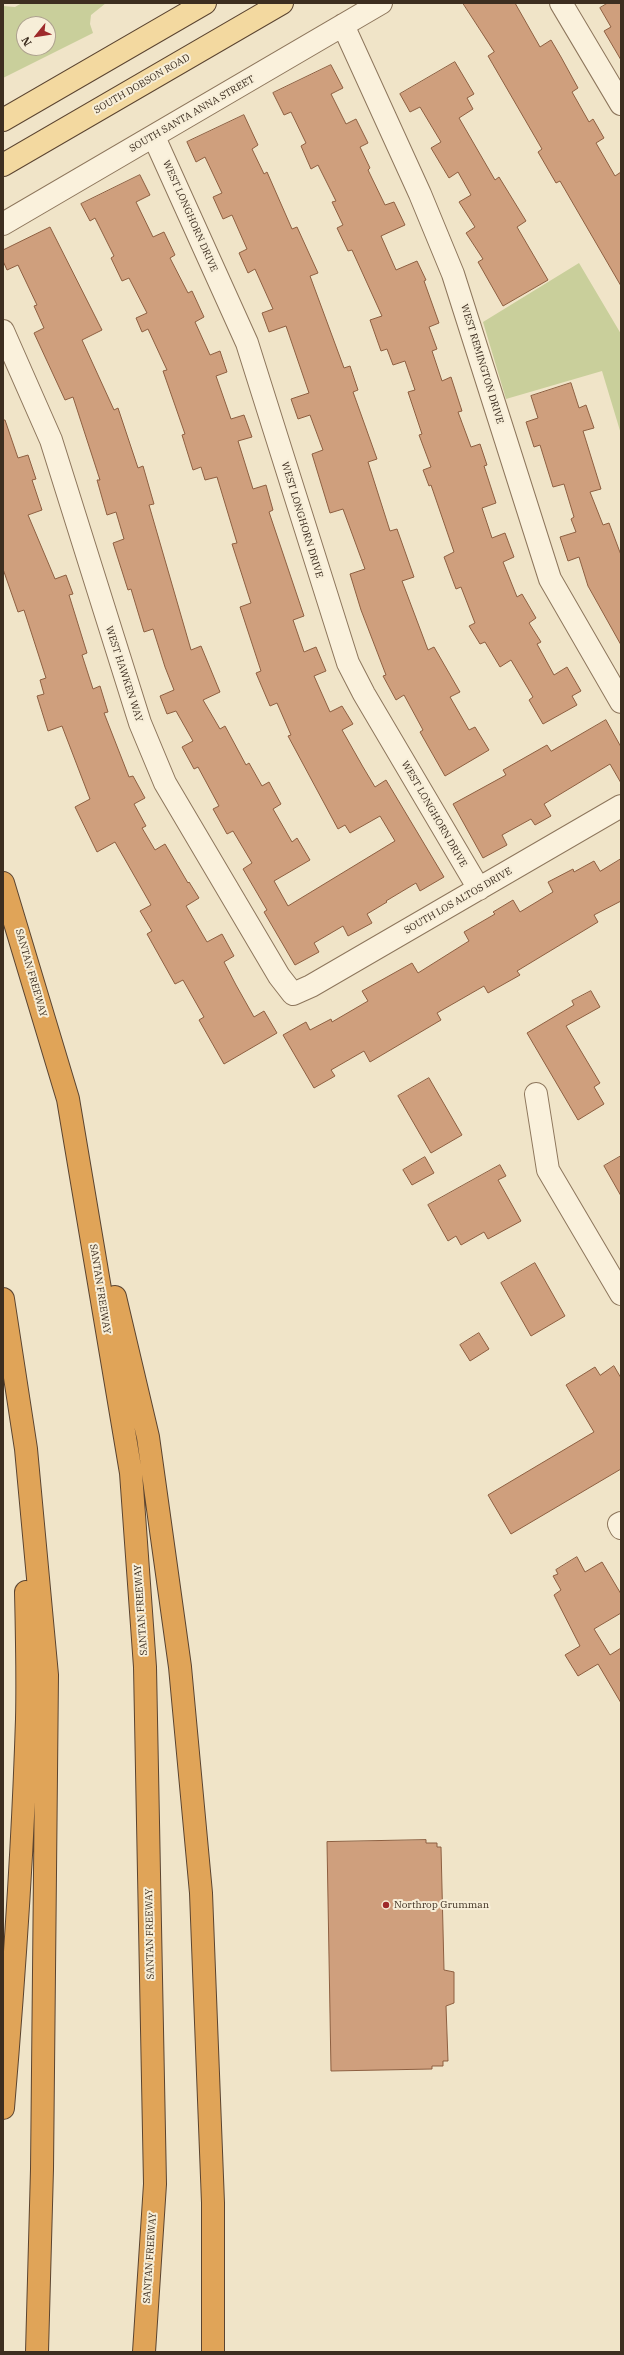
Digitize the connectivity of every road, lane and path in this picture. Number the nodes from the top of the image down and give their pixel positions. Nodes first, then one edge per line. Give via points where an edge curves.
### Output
1 (205, 3) edge
2 (282, 3) edge
3 (381, 3) edge
4 (561, 3) edge
5 (343, 25) junction
6 (621, 104) edge
7 (3, 120) edge
8 (154, 137) junction
9 (3, 165) edge
10 (3, 224) edge
11 (3, 332) edge
12 (621, 702) edge
13 (621, 806) edge
14 (3, 883) edge
15 (479, 889) junction
16 (293, 994) joint
17 (536, 1094) dead end
18 (68, 1099) junction
19 (621, 1294) edge
20 (3, 1300) edge
21 (26, 1449) junction
22 (3, 2108) edge
23 (37, 2352) edge
24 (144, 2352) edge
25 (213, 2352) edge

1 - 7 main road
2 - 9 main road, SOUTH DOBSON ROAD
3 - 5 street, SOUTH SANTA ANNA STREET
4 - 6 street
5 - 8 street, SOUTH SANTA ANNA STREET
5 - 12 street, WEST REMINGTON DRIVE via 420,194 453,274 550,579
8 - 10 street, SOUTH SANTA ANNA STREET
8 - 15 street, WEST LONGHORN DRIVE via 247,342 348,663
11 - 16 street, WEST HAWKEN WAY via 51,440 140,723 154,758 165,783 279,976
13 - 15 street, SOUTH LOS ALTOS DRIVE
14 - 18 highway, SANTAN FREEWAY
15 - 16 street, SOUTH LOS ALTOS DRIVE
17 - 19 street via 548,1170
18 - 24 highway, SANTAN FREEWAY via 130,1473 146,1667 155,2184
18 - 25 highway via 148,1437 180,1667 201,1892 213,2203
20 - 21 highway
21 - 22 highway via 27,1718 11,2012
21 - 23 highway via 47,1675 42,2169

